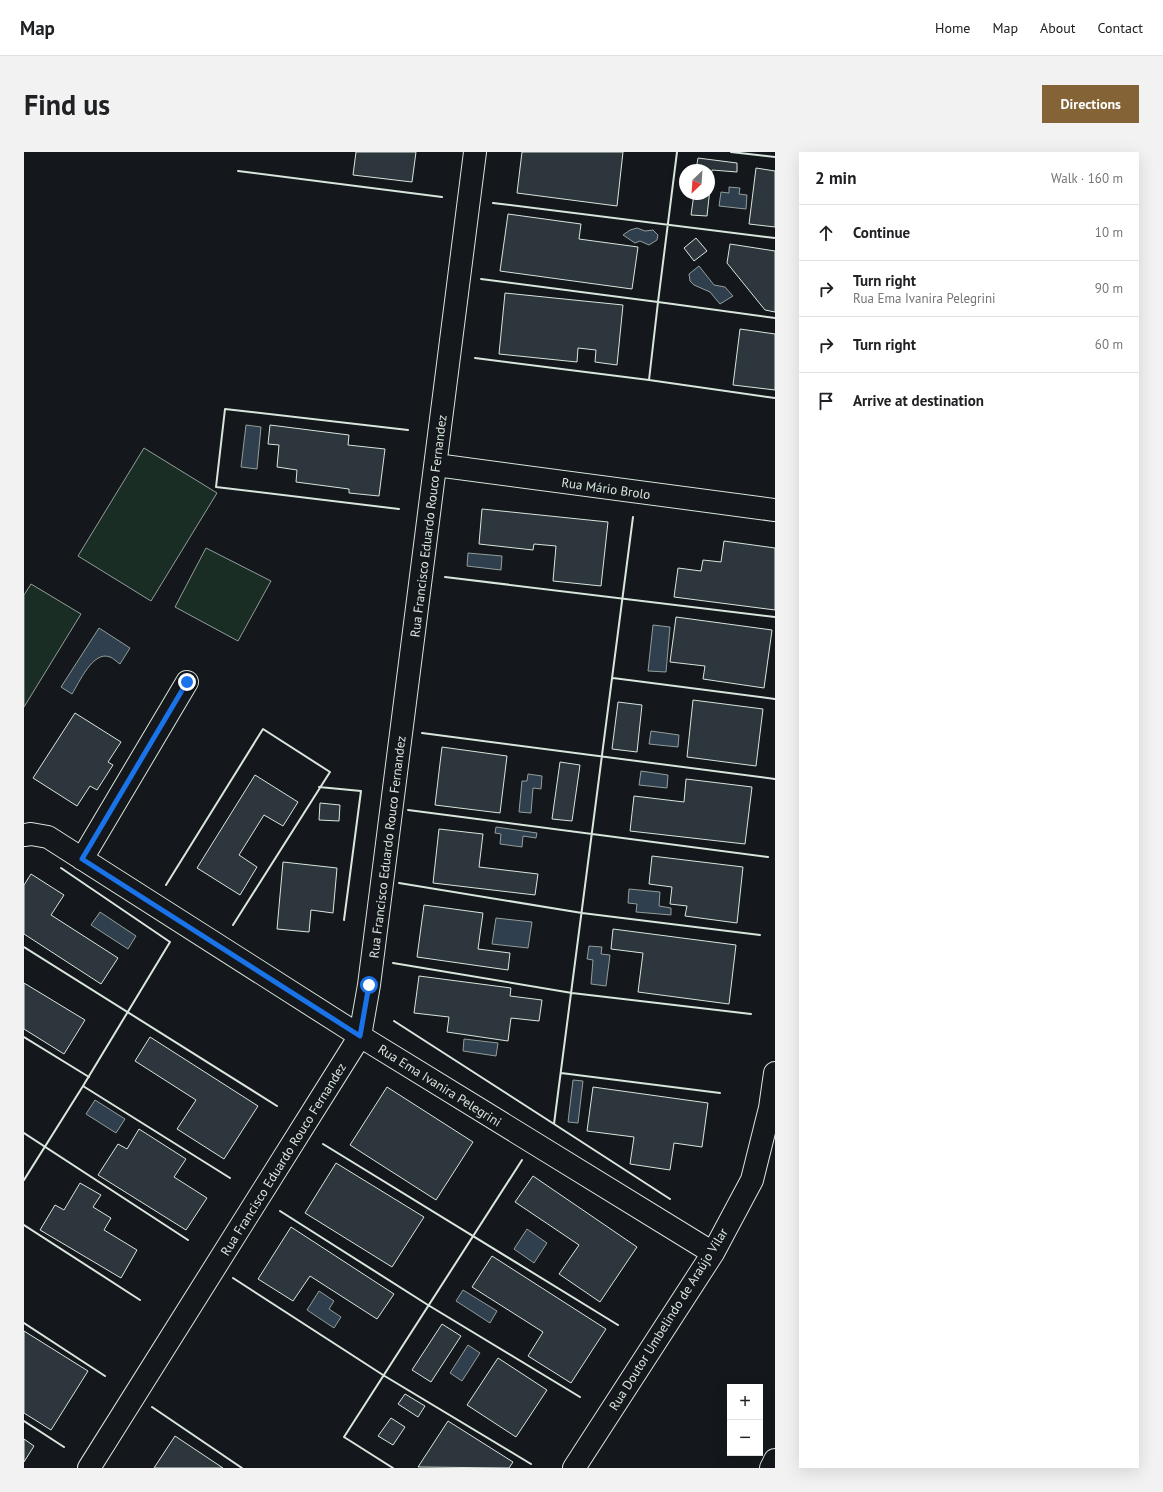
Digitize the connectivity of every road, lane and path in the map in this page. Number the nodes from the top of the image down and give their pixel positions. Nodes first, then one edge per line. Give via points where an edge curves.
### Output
1 (475, 152) edge
2 (436, 465) junction
3 (775, 510) edge
4 (187, 682) dead end
5 (24, 835) edge
6 (82, 859) junction
7 (360, 1036) junction
8 (775, 1073) edge
9 (714, 1253) junction
10 (775, 1460) edge
11 (89, 1468) edge
12 (574, 1468) edge
13 (771, 1468) edge

1 - 2 street, Rua Francisco Eduardo Rouco Fernandez
2 - 3 street, Rua Mário Brolo
2 - 7 street, Rua Francisco Eduardo Rouco Fernandez via 369,985
4 - 6 street
5 - 6 street, Rua Ema Ivanira Pelegrini via 48,837
6 - 7 street, Rua Ema Ivanira Pelegrini
7 - 9 street, Rua Ema Ivanira Pelegrini
7 - 11 street, Rua Francisco Eduardo Rouco Fernandez
8 - 9 street, Rua Doutor Umbelindo de Araújo Vilar via 770,1108 752,1180
9 - 12 street, Rua Doutor Umbelindo de Araújo Vilar
10 - 13 street

